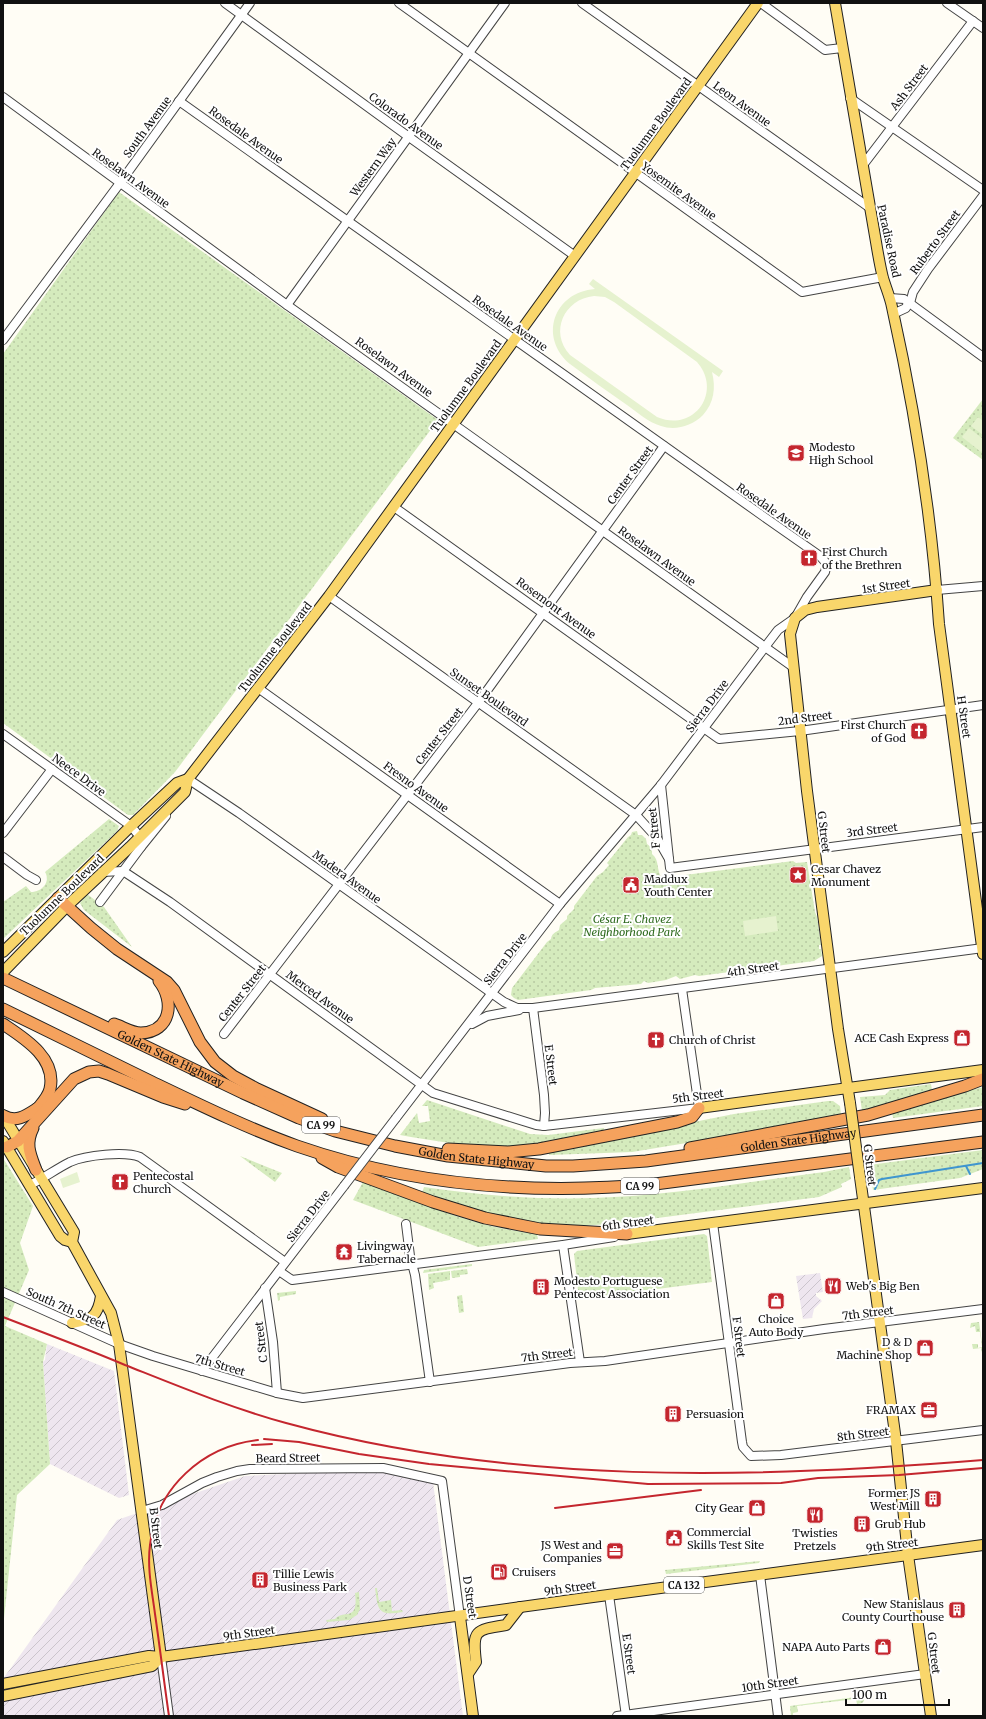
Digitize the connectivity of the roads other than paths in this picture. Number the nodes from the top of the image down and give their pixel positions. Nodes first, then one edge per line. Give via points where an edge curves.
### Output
1 (225, 3) edge
2 (250, 3) edge
3 (399, 3) edge
4 (505, 3) edge
5 (582, 3) edge
6 (760, 3) edge
7 (835, 3) edge
8 (947, 3) edge
9 (242, 15) junction
10 (973, 21) junction
11 (983, 28) edge
12 (842, 48) junction
13 (469, 53) junction
14 (699, 86) junction
15 (3, 97) edge
16 (850, 98) junction
17 (179, 101) junction
18 (893, 127) junction
19 (409, 137) junction
20 (863, 165) junction
21 (635, 173) junction
22 (120, 183) junction
23 (983, 190) edge
24 (983, 196) edge
25 (870, 208) junction
26 (348, 221) junction
27 (575, 256) junction
28 (883, 276) junction
29 (890, 298) junction
30 (909, 303) junction
31 (287, 305) junction
32 (893, 314) junction
33 (3, 340) edge
34 (514, 340) junction
35 (983, 356) edge
36 (454, 424) junction
37 (664, 446) junction
38 (923, 483) joint
39 (394, 507) junction
40 (603, 531) junction
41 (827, 564) joint
42 (983, 586) edge
43 (937, 590) junction
44 (329, 596) junction
45 (543, 613) junction
46 (795, 618) junction
47 (765, 647) junction
48 (793, 667) junction
49 (258, 688) junction
50 (478, 703) junction
51 (983, 705) edge
52 (951, 709) junction
53 (704, 729) junction
54 (800, 731) junction
55 (3, 734) edge
56 (52, 770) junction
57 (188, 779) junction
58 (661, 784) junction
59 (408, 794) junction
60 (636, 815) junction
61 (131, 826) junction
62 (983, 827) edge
63 (966, 829) junction
64 (3, 833) edge
65 (140, 842) junction
66 (814, 849) junction
67 (3, 857) edge
68 (668, 859) junction
69 (670, 868) joint
70 (123, 871) junction
71 (102, 872) junction
72 (36, 880) dead end
73 (339, 885) junction
74 (62, 902) junction
75 (100, 902) dead end
76 (560, 904) junction
77 (983, 950) edge
78 (3, 952) edge
79 (830, 970) junction
80 (3, 972) edge
81 (150, 972) junction
82 (270, 975) junction
83 (3, 978) edge
84 (21, 987) junction
85 (682, 989) junction
86 (492, 994) junction
87 (530, 1008) junction
88 (6, 1010) edge
89 (3, 1024) edge
90 (465, 1030) junction
91 (224, 1034) dead end
92 (983, 1070) edge
93 (983, 1079) edge
94 (422, 1084) junction
95 (848, 1087) junction
96 (699, 1108) junction
97 (40, 1112) junction
98 (3, 1115) edge
99 (983, 1115) edge
100 (228, 1119) junction
101 (544, 1126) junction
102 (17, 1138) junction
103 (370, 1140) junction
104 (983, 1142) edge
105 (5, 1144) edge
106 (298, 1146) junction
107 (395, 1146) junction
108 (646, 1162) junction
109 (39, 1174) junction
110 (30, 1185) junction
111 (983, 1188) edge
112 (863, 1203) junction
113 (713, 1223) junction
114 (406, 1224) dead end
115 (627, 1234) junction
116 (72, 1242) junction
117 (563, 1245) junction
118 (285, 1262) junction
119 (412, 1264) junction
120 (279, 1271) junction
121 (265, 1288) junction
122 (4, 1292) edge
123 (101, 1296) junction
124 (983, 1309) edge
125 (72, 1323) junction
126 (879, 1323) junction
127 (119, 1344) junction
128 (729, 1344) junction
129 (580, 1362) junction
130 (202, 1371) junction
131 (430, 1382) junction
132 (277, 1393) junction
133 (983, 1430) edge
134 (896, 1441) junction
135 (746, 1452) joint
136 (442, 1480) joint
137 (142, 1511) junction
138 (983, 1545) edge
139 (908, 1555) junction
140 (760, 1575) junction
141 (609, 1595) junction
142 (520, 1607) junction
143 (460, 1617) junction
144 (161, 1657) junction
145 (468, 1674) junction
146 (925, 1674) junction
147 (7, 1683) edge
148 (775, 1694) junction
149 (6, 1695) edge
150 (626, 1715) edge
151 (169, 1716) edge
152 (474, 1716) edge
153 (617, 1716) edge
154 (778, 1716) edge
155 (931, 1716) edge

1 - 9 street, Colorado Avenue
2 - 9 street, South Avenue
3 - 13 street, Yosemite Avenue
4 - 13 street, Western Way
5 - 14 street, Leon Avenue
6 - 12 street via 825,50
6 - 14 main road, Tuolumne Boulevard
7 - 12 main road, Paradise Road
8 - 10 street
9 - 17 street, South Avenue
9 - 19 street, Colorado Avenue
10 - 11 street
10 - 18 street, Ash Street
12 - 16 main road, Paradise Road
13 - 19 street, Western Way
13 - 21 street, Yosemite Avenue
14 - 21 main road, Tuolumne Boulevard
14 - 25 street, Leon Avenue
15 - 22 street, Roselawn Avenue
16 - 18 street
16 - 20 main road, Paradise Road
17 - 22 street, South Avenue
17 - 26 street, Rosedale Avenue
18 - 20 street, Ash Street
18 - 23 street
19 - 26 street, Western Way
19 - 27 street, Colorado Avenue
20 - 25 main road, Paradise Road
21 - 27 main road, Tuolumne Boulevard
21 - 28 street, Yosemite Avenue via 802,292
22 - 31 street, Roselawn Avenue
22 - 33 street, South Avenue
24 - 30 street, Ruberto Street via 928,269
25 - 28 main road, Paradise Road
26 - 31 street, Western Way
26 - 34 street, Rosedale Avenue
27 - 34 main road, Tuolumne Boulevard
28 - 29 main road, Paradise Road
29 - 30 street via 904,299
29 - 32 main road, Paradise Road
30 - 32 street via 906,308
30 - 35 street
31 - 36 street, Roselawn Avenue
32 - 38 main road, Paradise Road
34 - 36 main road, Tuolumne Boulevard
34 - 37 street, Rosedale Avenue
36 - 39 main road, Tuolumne Boulevard
36 - 40 street, Roselawn Avenue
37 - 40 street, Center Street
37 - 41 street, Rosedale Avenue via 820,556
38 - 43 main road, H Street
39 - 44 main road, Tuolumne Boulevard
39 - 45 street, Rosemont Avenue
40 - 45 street, Center Street
40 - 47 street, Roselawn Avenue
41 - 46 street, Sierra Drive via 825,572
42 - 43 street, 1st Street
43 - 46 main road, 1st Street via 817,607 805,610
43 - 52 main road, H Street
44 - 49 main road, Tuolumne Boulevard
44 - 50 street, Sunset Boulevard
45 - 50 street, Center Street
45 - 53 street, Rosemont Avenue
46 - 47 street, Sierra Drive via 778,630
46 - 48 main road, G Street via 790,634
47 - 48 street, Roselawn Avenue
47 - 53 street, Sierra Drive
48 - 54 main road, G Street
49 - 57 main road, Tuolumne Boulevard
49 - 59 street, Fresno Avenue
50 - 59 street, Center Street
50 - 60 street, Sunset Boulevard
51 - 52 street, 2nd Street
52 - 54 street, 2nd Street
52 - 63 main road, H Street
53 - 54 street, 2nd Street via 719,739
53 - 58 street, Sierra Drive
54 - 66 main road, G Street
55 - 56 street, Neece Drive
56 - 61 street, Neece Drive
56 - 64 street
57 - 61 main road, Tuolumne Boulevard via 177,783
57 - 65 main road, Tuolumne Boulevard via 185,792
57 - 73 street, Madera Avenue
58 - 60 street, Sierra Drive
58 - 68 street, F Street
59 - 73 street, Center Street
59 - 76 street, Fresno Avenue
60 - 68 street via 657,838
60 - 76 street, Sierra Drive
61 - 65 street, Neece Drive
61 - 74 main road, Tuolumne Boulevard
62 - 63 street, 3rd Street
63 - 66 street, 3rd Street
63 - 77 main road, H Street
65 - 70 street, Tuolumne Boulevard
65 - 71 main road, Tuolumne Boulevard
66 - 69 street, 3rd Street
66 - 79 main road, G Street
67 - 72 street
68 - 69 street, F Street
70 - 71 street
70 - 75 street, Tuolumne Boulevard
70 - 82 street, Merced Avenue
71 - 74 main road, Tuolumne Boulevard
73 - 82 street, Center Street
73 - 86 street, Madera Avenue
74 - 78 main road, Tuolumne Boulevard
74 - 80 main road, Tuolumne Boulevard
74 - 81 highway via 91,928
76 - 86 street, Sierra Drive
77 - 79 street, 4th Street
79 - 85 street, 4th Street
79 - 95 main road, G Street
81 - 84 highway via 166,993 169,1009 162,1024 145,1032 133,1032
81 - 103 highway via 167,982 174,990 203,1047 224,1069 257,1089
82 - 91 street, Center Street
82 - 94 street, Merced Avenue
83 - 84 highway, Golden State Highway / CA 99
84 - 103 highway, Golden State Highway / CA 99 via 285,1112 336,1131
85 - 87 street, 4th Street
85 - 96 street
86 - 87 street, 4th Street via 509,1006
86 - 90 street, Sierra Drive
87 - 90 street, 4th Street via 487,1016
87 - 101 street, E Street via 544,1096
88 - 100 highway, CA 99
89 - 97 highway via 35,1047 46,1064 50,1074 50,1088
90 - 94 street, Sierra Drive
92 - 95 main road, 5th Street
93 - 108 highway via 868,1115 676,1151
94 - 101 street, 5th Street via 433,1093
94 - 118 street, Sierra Drive, bridge
95 - 96 main road, 5th Street
95 - 112 main road, G Street, bridge
96 - 101 street, 5th Street
96 - 107 highway via 692,1117 677,1122 539,1149 508,1152
97 - 98 highway via 15,1120
97 - 100 highway via 74,1079 89,1072 99,1072
97 - 102 highway
97 - 109 highway via 29,1138 28,1148
98 - 102 main road
99 - 108 highway, Golden State Highway / CA 99
100 - 106 highway, CA 99
102 - 105 highway
102 - 109 main road
103 - 107 highway, Golden State Highway / CA 99
104 - 106 highway, CA 99 via 655,1184 580,1190 476,1186 437,1180 393,1172
105 - 110 main road
106 - 115 highway via 338,1167 485,1218 540,1229
107 - 108 highway, Golden State Highway / CA 99 via 448,1156 546,1166
109 - 110 street
109 - 116 main road via 74,1232
109 - 118 street via 72,1161 133,1154
110 - 116 main road via 60,1236
111 - 112 main road, 6th Street
112 - 113 main road, 6th Street
112 - 126 main road, G Street
113 - 115 main road, 6th Street
113 - 128 street, F Street
114 - 119 street
115 - 117 street, 6th Street
116 - 123 main road
117 - 119 street, 6th Street
117 - 129 street
118 - 120 street, Sierra Drive
119 - 120 street, 6th Street via 292,1280
119 - 131 street
120 - 121 street, Sierra Drive
121 - 130 street, Sierra Drive
121 - 132 street, C Street
122 - 125 street, South 7th Street
123 - 125 main road via 98,1310 87,1321
123 - 127 main road via 111,1313
124 - 126 street, 7th Street
125 - 127 street, South 7th Street
126 - 128 street, 7th Street
126 - 134 main road, G Street
127 - 130 street, 7th Street
127 - 137 main road, B Street
128 - 129 street, 7th Street via 605,1361
128 - 135 street, F Street via 742,1442
129 - 131 street, 7th Street
130 - 132 street, 7th Street
131 - 132 street, 7th Street via 311,1398
133 - 134 street, 8th Street
134 - 135 street, 8th Street via 781,1455 751,1456
134 - 139 main road, G Street
136 - 137 street, Beard Street via 383,1468 250,1469 202,1483 162,1506
136 - 143 street, D Street
137 - 144 main road, B Street
138 - 139 main road, 9th Street / CA 132
139 - 140 main road, 9th Street / CA 132
139 - 146 main road, G Street
140 - 141 main road, 9th Street / CA 132
140 - 148 street
141 - 142 main road, 9th Street / CA 132
141 - 150 street, E Street
142 - 143 main road, 9th Street / CA 132
142 - 145 main road via 506,1625 478,1632 474,1642 476,1662
143 - 144 main road, 9th Street
143 - 145 main road, D Street
144 - 147 main road, 9th Street via 149,1656
144 - 149 main road, 9th Street via 152,1666
144 - 151 street, B Street
145 - 152 main road, D Street
146 - 148 street, 10th Street
146 - 155 main road, G Street
148 - 150 street, 10th Street
148 - 154 street
150 - 153 street, 10th Street

